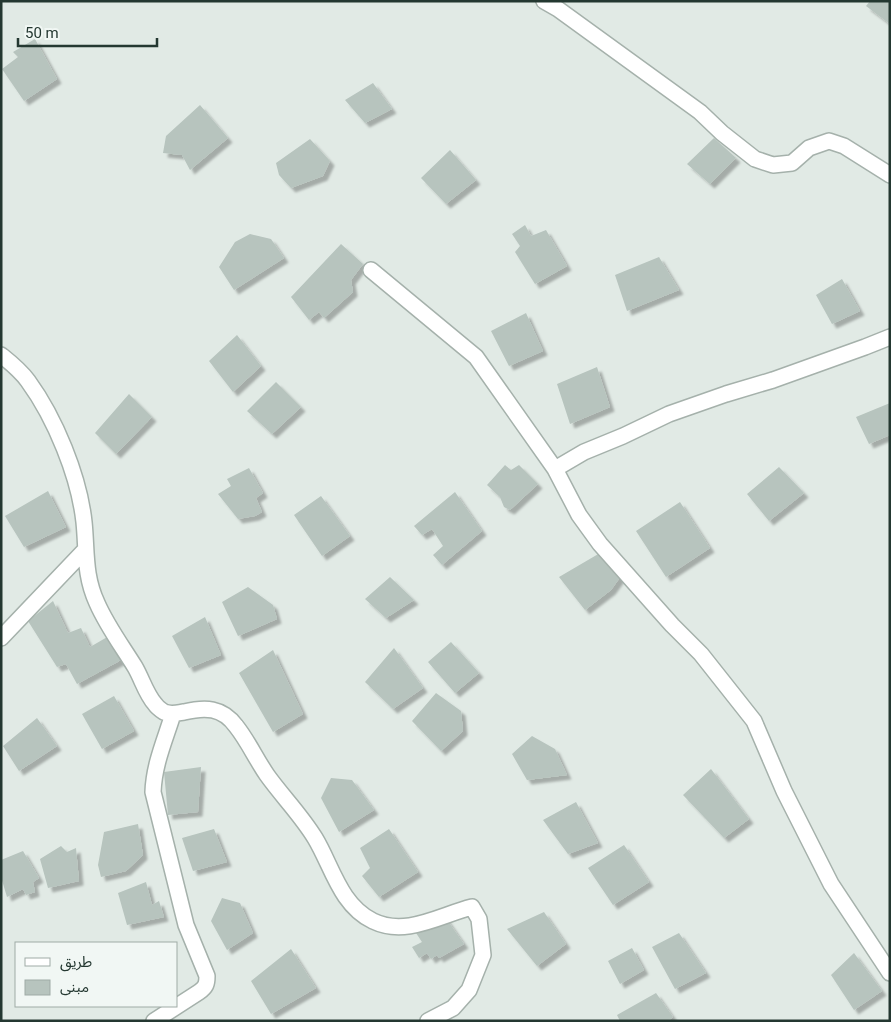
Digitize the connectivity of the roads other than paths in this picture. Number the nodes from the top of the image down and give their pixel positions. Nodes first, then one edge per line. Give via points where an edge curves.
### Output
1 (544, 1) edge
2 (560, 5) edge
3 (890, 176) edge
4 (371, 270) dead end
5 (890, 337) edge
6 (1, 355) edge
7 (555, 469) junction
8 (84, 550) junction
9 (1, 638) edge
10 (173, 714) junction
11 (890, 973) edge
12 (178, 1006) edge
13 (176, 1007) edge
14 (154, 1021) edge
15 (428, 1021) edge

1 - 2 street
2 - 3 street via 700,112 755,159 773,165 792,163 809,148 829,141 844,146
4 - 7 street via 476,357
5 - 7 street via 669,414 584,452
6 - 8 street via 28,381 59,434 80,498
7 - 11 street via 579,515 600,544 702,654 754,722 784,791 831,884
8 - 9 street
8 - 10 street via 88,580 106,622 154,702 162,711
10 - 12 street via 157,762 154,792 186,925 207,976 204,988
10 - 15 street via 200,709 229,716 265,772 315,838 346,898 364,916 389,927 418,926 472,906 479,919 483,955 469,990 453,1008
13 - 14 street

